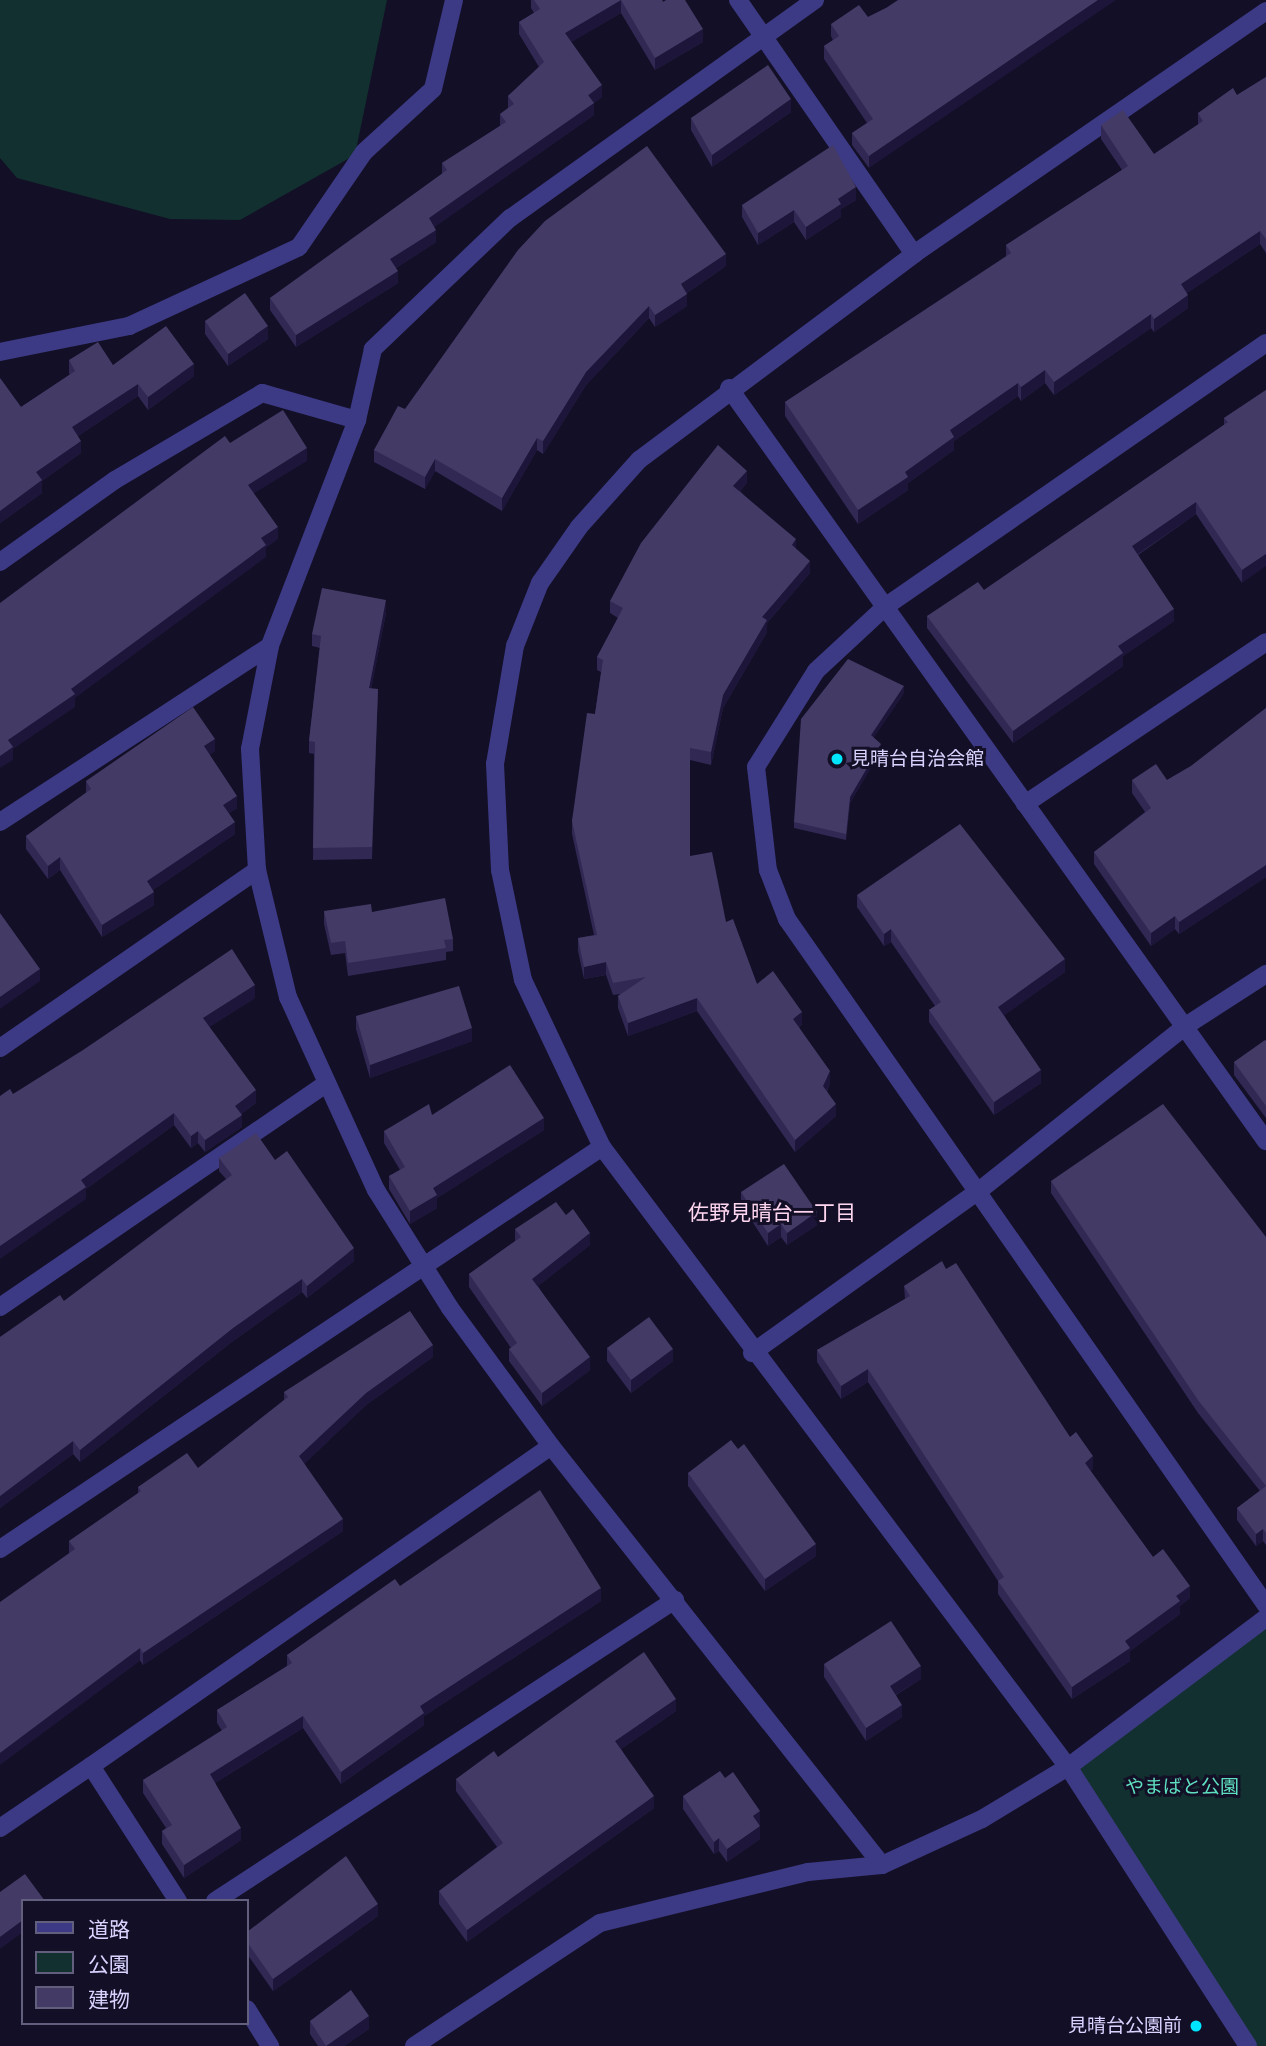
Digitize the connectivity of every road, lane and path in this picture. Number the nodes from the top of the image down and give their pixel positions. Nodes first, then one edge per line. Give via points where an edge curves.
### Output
1 (454, 0) edge
2 (738, 0) edge
3 (815, 0) edge
4 (1266, 10) edge
5 (762, 37) junction
6 (914, 254) junction
7 (1266, 342) edge
8 (0, 352) edge
9 (729, 388) junction
10 (357, 420) junction
11 (0, 562) edge
12 (885, 607) junction
13 (1266, 642) edge
14 (270, 646) junction
15 (1025, 804) junction
16 (0, 822) edge
17 (257, 870) junction
18 (1266, 974) edge
19 (1184, 1027) junction
20 (0, 1048) edge
21 (324, 1085) junction
22 (1266, 1141) edge
23 (602, 1147) junction
24 (980, 1190) junction
25 (422, 1264) junction
26 (0, 1307) edge
27 (752, 1353) junction
28 (551, 1446) junction
29 (0, 1549) edge
30 (675, 1600) junction
31 (1266, 1605) edge
32 (1266, 1618) edge
33 (91, 1766) junction
34 (1068, 1767) junction
35 (0, 1828) edge
36 (882, 1865) junction
37 (177, 1899) edge
38 (218, 1899) edge
39 (248, 2011) edge
40 (270, 2046) edge
41 (414, 2046) edge
42 (1248, 2046) edge

1 - 8 street via 433,89 364,152 299,247 129,326
2 - 5 street
3 - 5 street
4 - 6 street
5 - 6 street
5 - 10 street via 510,218 373,349
6 - 9 street
7 - 12 street
9 - 12 street
9 - 23 street via 639,460 579,527 540,583 515,646 497,751 500,870 523,979
10 - 11 street via 261,393 116,480
10 - 14 street
12 - 15 street
12 - 24 street via 816,671 756,767 768,870 787,919
13 - 15 street
14 - 16 street
14 - 17 street via 250,748
15 - 19 street
17 - 20 street
17 - 21 street via 288,997
18 - 19 street
19 - 22 street
19 - 24 street
21 - 25 street
21 - 26 street
23 - 25 street
23 - 27 street
24 - 27 street
24 - 31 street
25 - 28 street
25 - 29 street
27 - 34 street
28 - 30 street
28 - 33 street
30 - 36 street
30 - 38 street
32 - 34 street
33 - 35 street
33 - 37 street
34 - 36 street via 982,1819
34 - 42 street
36 - 41 street via 808,1872 600,1923
39 - 40 street

